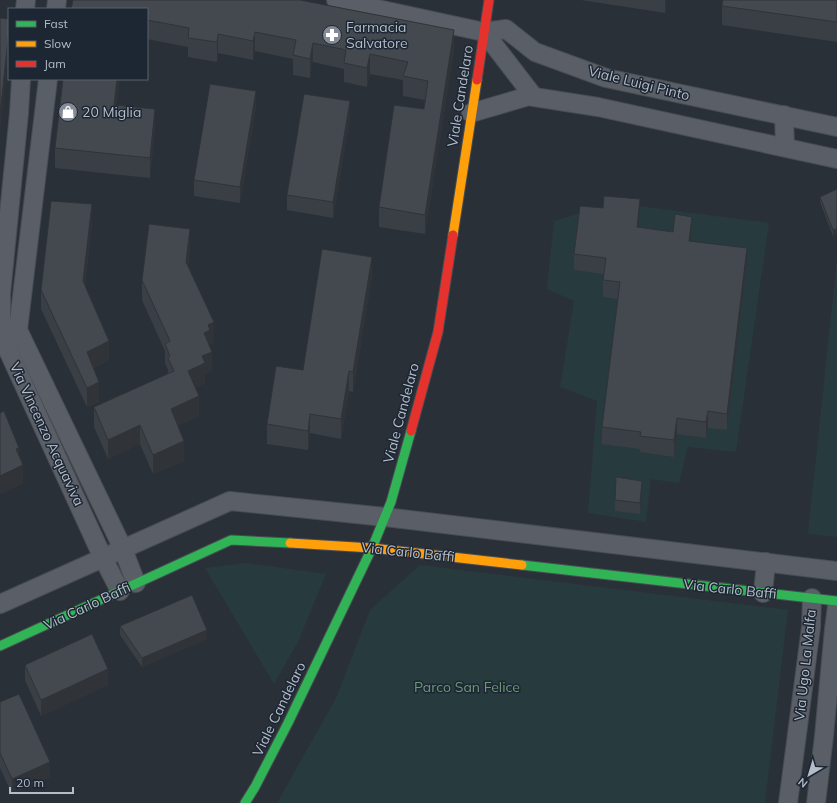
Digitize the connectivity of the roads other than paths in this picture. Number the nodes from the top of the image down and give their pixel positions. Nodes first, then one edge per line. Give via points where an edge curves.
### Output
1 (336, 0) edge
2 (489, 0) edge
3 (484, 32) junction
4 (21, 80) edge
5 (48, 80) edge
6 (534, 97) junction
7 (471, 113) junction
8 (784, 115) junction
9 (837, 127) edge
10 (785, 147) junction
11 (837, 159) edge
12 (1, 294) edge
13 (22, 298) junction
14 (1, 336) edge
15 (385, 517) junction
16 (372, 548) junction
17 (123, 549) junction
18 (103, 558) junction
19 (766, 562) junction
20 (837, 571) edge
21 (136, 583) junction
22 (120, 591) junction
23 (763, 592) junction
24 (812, 598) junction
25 (837, 601) edge
26 (0, 604) edge
27 (837, 606) edge
28 (0, 646) edge
29 (797, 731) junction
30 (824, 736) junction
31 (245, 803) edge
32 (788, 803) edge
33 (816, 803) edge

1 - 3 street, Viale Luigi Pinto
2 - 3 street, Viale Candelaro
3 - 6 street
3 - 7 street, Viale Candelaro
3 - 8 street, Viale Luigi Pinto via 506,29 535,52 606,78
4 - 12 street, Via Vincenzo Acquaviva
5 - 13 street, Via Vincenzo Acquaviva
6 - 7 street via 529,96
6 - 10 street via 598,107
7 - 15 street, Viale Candelaro via 438,332
8 - 9 street, Viale Luigi Pinto
8 - 10 street
10 - 11 street
12 - 13 street
12 - 14 street, Via Vincenzo Acquaviva
13 - 17 street, Via Vincenzo Acquaviva via 18,330
14 - 18 street, Via Vincenzo Acquaviva
15 - 16 street, Viale Candelaro
15 - 17 street via 230,501
15 - 19 street
16 - 21 street, Via Carlo Baffi via 231,540
16 - 23 street, Via Carlo Baffi
16 - 31 street, Viale Candelaro via 288,723
17 - 18 street
17 - 21 street, Via Vincenzo Acquaviva
18 - 22 street, Via Vincenzo Acquaviva
18 - 26 street
19 - 20 street
19 - 23 street
21 - 22 street, Via Carlo Baffi
22 - 28 street, Via Carlo Baffi
23 - 24 street, Via Carlo Baffi
24 - 25 street, Via Carlo Baffi
24 - 29 street, Via Ugo La Malfa via 811,627
27 - 30 street, Via Ugo La Malfa
29 - 30 street, Via Ugo La Malfa
29 - 32 street, Via Ugo La Malfa
30 - 33 street, Via Ugo La Malfa

